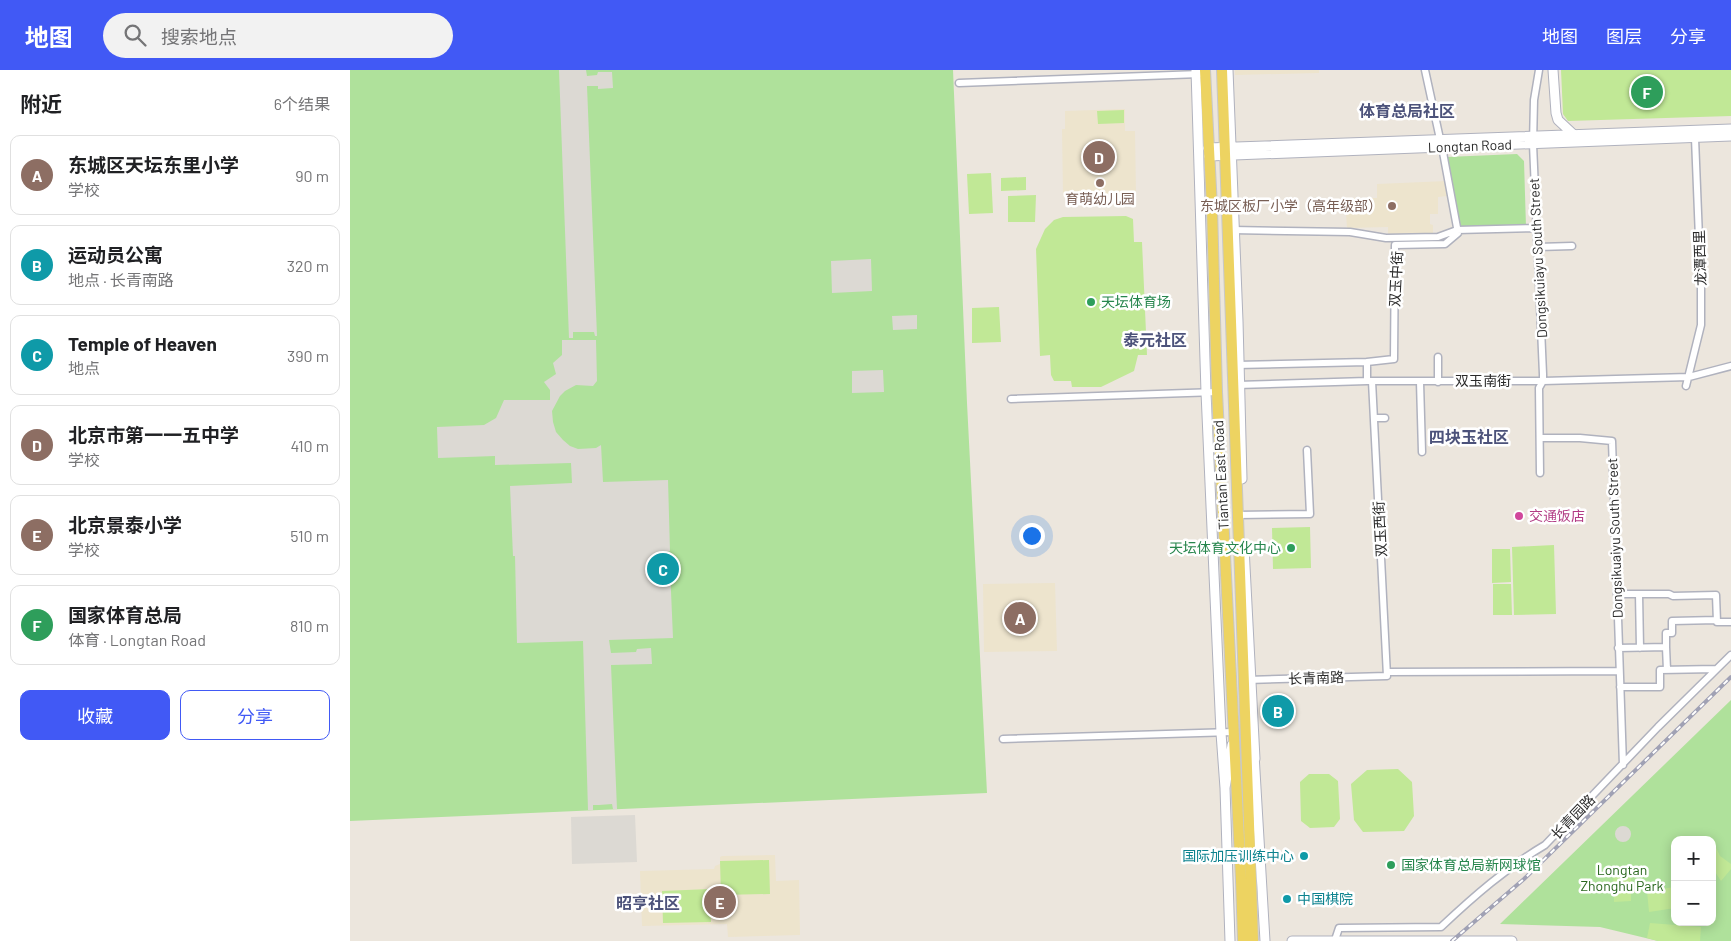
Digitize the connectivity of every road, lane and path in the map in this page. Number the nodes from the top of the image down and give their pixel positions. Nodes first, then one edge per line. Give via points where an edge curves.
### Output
1 (1222, 70) edge
2 (1228, 70) edge
3 (1425, 70) edge
4 (1539, 70) edge
5 (1553, 70) edge
6 (1200, 72) edge
7 (959, 83) dead end
8 (1731, 128) edge
9 (1573, 134) junction
10 (1731, 136) edge
11 (1695, 138) junction
12 (1533, 140) junction
13 (1441, 143) junction
14 (1229, 151) junction
15 (1208, 152) junction
16 (1536, 228) junction
17 (1231, 230) junction
18 (1457, 230) junction
19 (1572, 246) dead end
20 (1538, 247) junction
21 (1438, 357) dead end
22 (1367, 362) junction
23 (1236, 365) junction
24 (1731, 366) edge
25 (1689, 377) junction
26 (1370, 381) junction
27 (1543, 381) junction
28 (1420, 382) junction
29 (1438, 382) junction
30 (1236, 385) junction
31 (1686, 386) dead end
32 (1212, 392) junction
33 (1011, 399) dead end
34 (1374, 418) junction
35 (1385, 418) dead end
36 (1540, 438) junction
37 (1307, 450) dead end
38 (1422, 452) dead end
39 (1540, 473) dead end
40 (1240, 516) junction
41 (1617, 594) junction
42 (1639, 594) junction
43 (1716, 620) junction
44 (1731, 622) edge
45 (1666, 647) junction
46 (1618, 648) junction
47 (1640, 648) junction
48 (1731, 655) edge
49 (1716, 669) junction
50 (1667, 670) junction
51 (1619, 671) junction
52 (1387, 674) junction
53 (1247, 680) junction
54 (1620, 687) junction
55 (1246, 722) junction
56 (1234, 732) junction
57 (1221, 733) junction
58 (1003, 739) dead end
59 (1255, 759) junction
60 (1623, 765) junction
61 (1225, 788) junction
62 (1246, 880) junction
63 (1264, 916) junction
64 (1229, 917) junction
65 (1335, 940) edge
66 (1230, 941) edge
67 (1243, 941) edge
68 (1253, 941) edge
69 (1265, 941) edge
70 (1292, 941) edge
71 (1512, 941) edge

1 - 14 main road, Tiantan East Road
2 - 14 street
3 - 13 street
4 - 12 street, Dongsikuiayu South Street
5 - 9 street via 1556,114
6 - 7 street
6 - 15 main road, Tiantan East Road
6 - 32 street
8 - 9 street, Longtan Road
9 - 12 street, Longtan Road
10 - 11 street, Longtan Road
11 - 12 street, Longtan Road
11 - 25 street, 龙潭西里 via 1701,315
12 - 13 street, Longtan Road
12 - 16 street, Dongsikuiayu South Street
13 - 14 street, Longtan Road
13 - 18 street
14 - 15 street, Longtan Road
14 - 17 main road, Tiantan East Road
15 - 32 main road, Tiantan East Road
16 - 18 street
16 - 20 street, Dongsikuiayu South Street
17 - 18 street via 1350,232 1386,238 1438,237
17 - 23 main road, Tiantan East Road
18 - 22 street, 双玉中街 via 1458,233 1445,244 1395,245 1394,359
19 - 20 street
20 - 27 street, Dongsikuiayu South Street
21 - 29 street
22 - 23 street
22 - 26 street
23 - 30 main road, Tiantan East Road
24 - 25 street, 双玉南街
25 - 27 street, 双玉南街
25 - 31 street, 龙潭西里
26 - 28 street, 双玉南街
26 - 30 street, 双玉南街
26 - 34 street, 双玉西街
27 - 29 street, 双玉南街
27 - 36 street via 1539,388
28 - 29 street, 双玉南街
28 - 38 street
30 - 40 main road, Tiantan East Road
32 - 33 street
32 - 56 main road, Tiantan East Road
32 - 57 street
34 - 35 street
34 - 52 street, 双玉西街
36 - 39 street
36 - 41 street, Dongsikuaiyu South Street via 1612,441
37 - 40 street via 1310,514
40 - 53 main road, Tiantan East Road
41 - 42 street
41 - 46 street, Dongsikuaiyu South Street
42 - 43 street via 1716,596
42 - 47 street
43 - 44 street
43 - 45 street via 1672,621 1672,633 1666,634
45 - 47 street
45 - 50 street
46 - 47 street
46 - 51 street, Dongsikuaiyu South Street
48 - 49 street, 长青园路
49 - 50 street
49 - 60 street, 长青园路
50 - 54 street via 1660,670 1660,687
51 - 52 street, 长青南路
51 - 54 street, Dongsikuaiyu South Street
52 - 53 street, 长青南路
53 - 55 main road, Tiantan East Road
53 - 59 street
54 - 60 street, Dongsikuaiyu South Street
55 - 59 street
55 - 62 main road, Tiantan East Road
56 - 57 street
56 - 61 street
56 - 62 main road, Tiantan East Road
57 - 58 street
57 - 61 street
59 - 63 street
60 - 65 street, 长青园路 via 1545,845 1489,883 1441,927 1339,928
61 - 64 street
62 - 67 main road, bridge
62 - 68 main road, bridge
63 - 64 street
63 - 69 street
64 - 66 street
65 - 70 street
65 - 71 street

